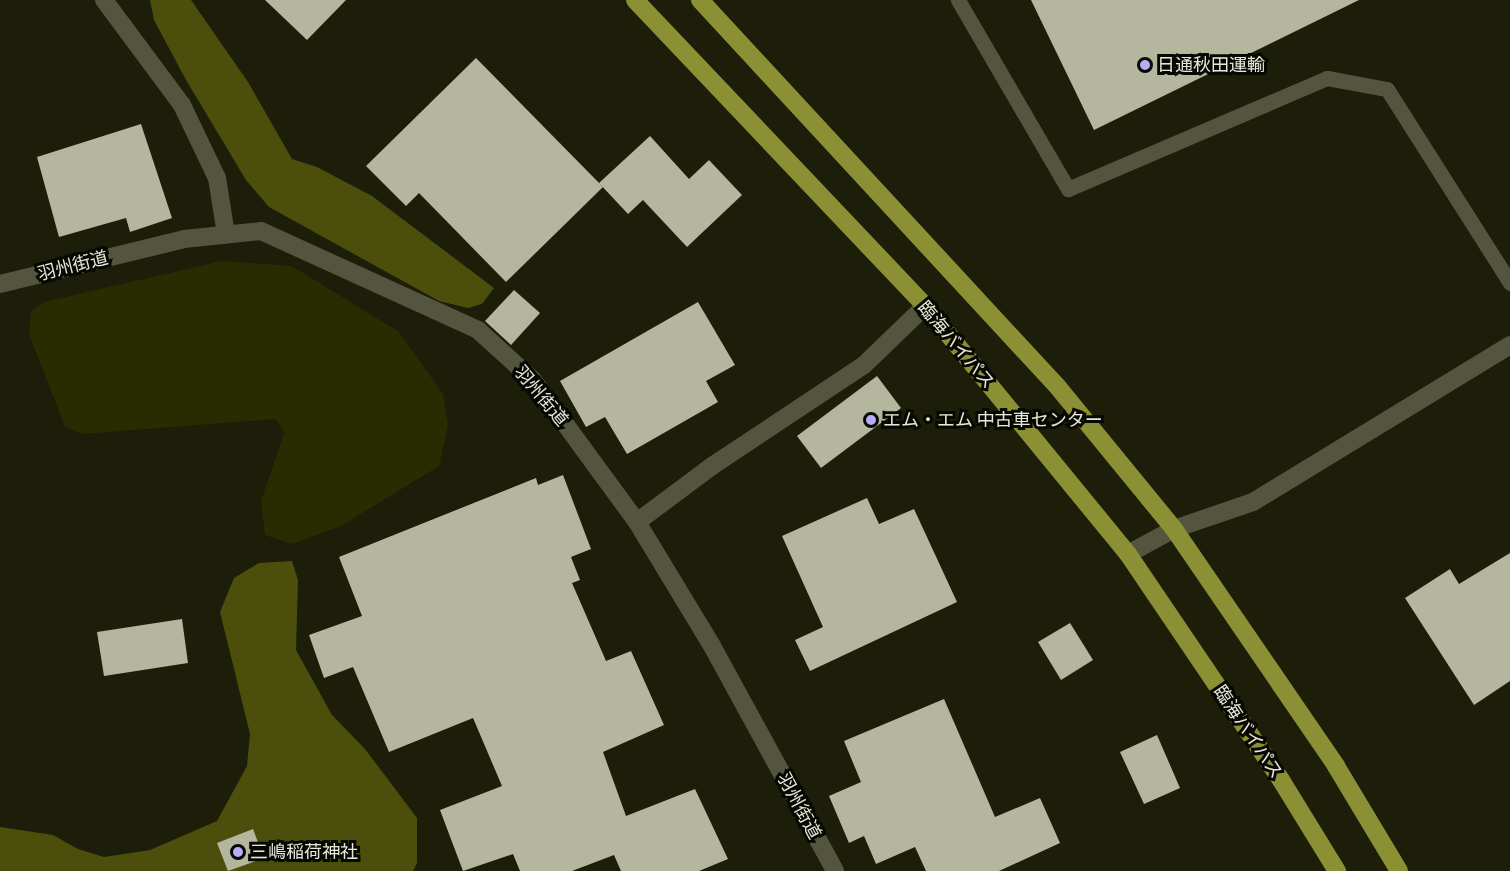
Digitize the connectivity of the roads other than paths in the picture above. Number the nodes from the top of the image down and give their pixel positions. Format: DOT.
graph roads {
  1 [pos="104,0"];
  2 [pos="635,0"];
  3 [pos="700,0"];
  4 [pos="958,0"];
  5 [pos="226,234"];
  6 [pos="1510,283"];
  7 [pos="0,284"];
  8 [pos="925,306"];
  9 [pos="1510,345"];
  10 [pos="637,522"];
  11 [pos="1174,530"];
  12 [pos="1128,554"];
  13 [pos="836,871"];
  14 [pos="1338,871"];
  15 [pos="1399,871"];
  1 -- 5 [label="street"];
  2 -- 8 [label="highway, 臨海バイパス"];
  3 -- 11 [label="highway"];
  4 -- 6 [label="lane"];
  5 -- 7 [label="street, 羽州街道"];
  5 -- 10 [label="street, 羽州街道"];
  8 -- 10 [label="street"];
  8 -- 12 [label="highway, 臨海バイパス"];
  9 -- 11 [label="street"];
  10 -- 13 [label="street, 羽州街道"];
  11 -- 12 [label="street"];
  11 -- 15 [label="highway"];
  12 -- 14 [label="highway, 臨海バイパス"];
}
